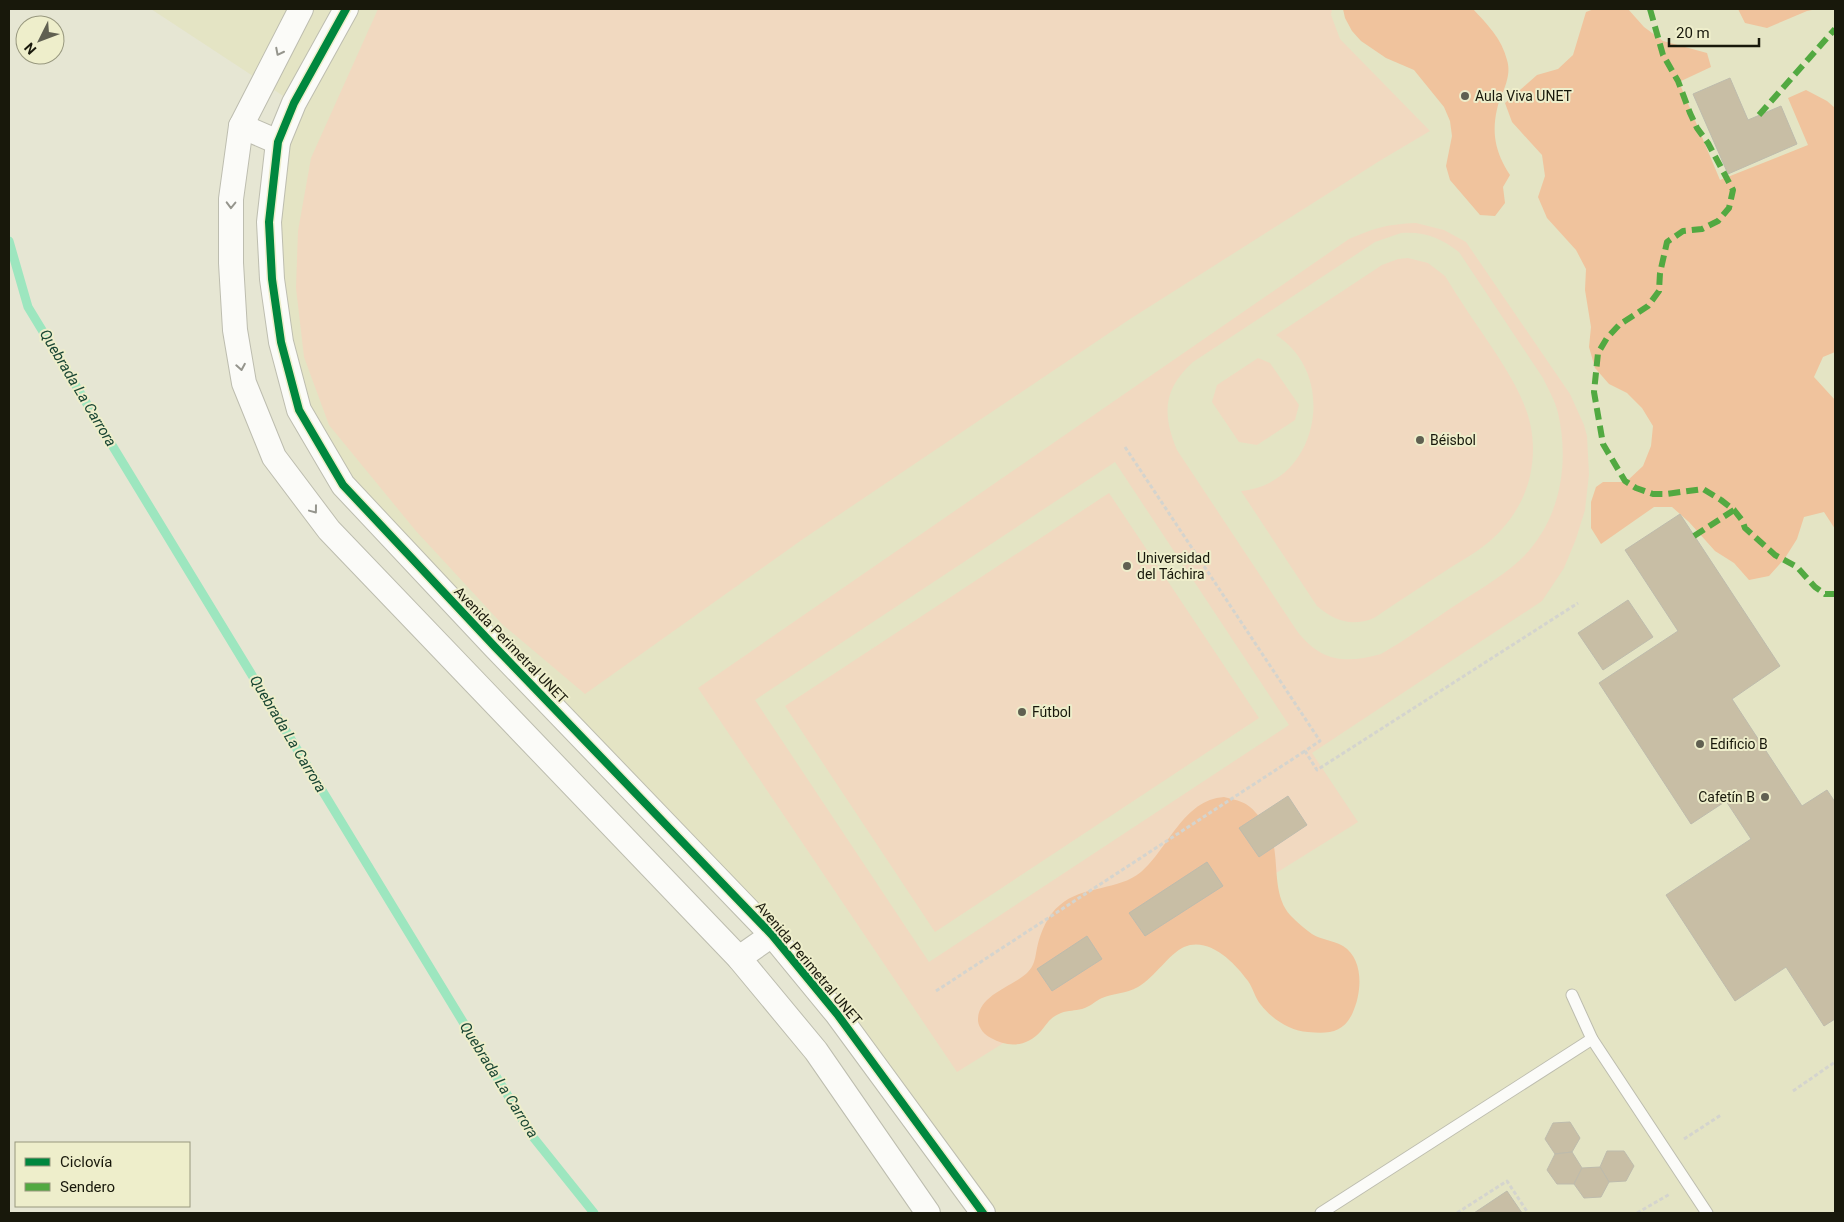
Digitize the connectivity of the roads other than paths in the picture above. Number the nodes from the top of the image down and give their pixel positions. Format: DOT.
graph roads {
  1 [pos="301,9"];
  2 [pos="346,9"];
  3 [pos="241,126"];
  4 [pos="278,142"];
  5 [pos="772,935"];
  6 [pos="739,958"];
  7 [pos="1572,995"];
  8 [pos="1592,1040"];
  9 [pos="928,1213"];
  10 [pos="983,1213"];
  11 [pos="1321,1213"];
  12 [pos="1707,1213"];
  1 -- 3 [label="street, one-way"];
  2 -- 4 [label="street, Avenida Perimetral UNET"];
  3 -- 4 [label="street"];
  3 -- 6 [label="street, one-way"];
  4 -- 5 [label="street, Avenida Perimetral UNET"];
  5 -- 6 [label="street"];
  5 -- 10 [label="street, Avenida Perimetral UNET"];
  6 -- 9 [label="street"];
  7 -- 8 [label="lane"];
  8 -- 11 [label="lane"];
  8 -- 12 [label="lane"];
}
